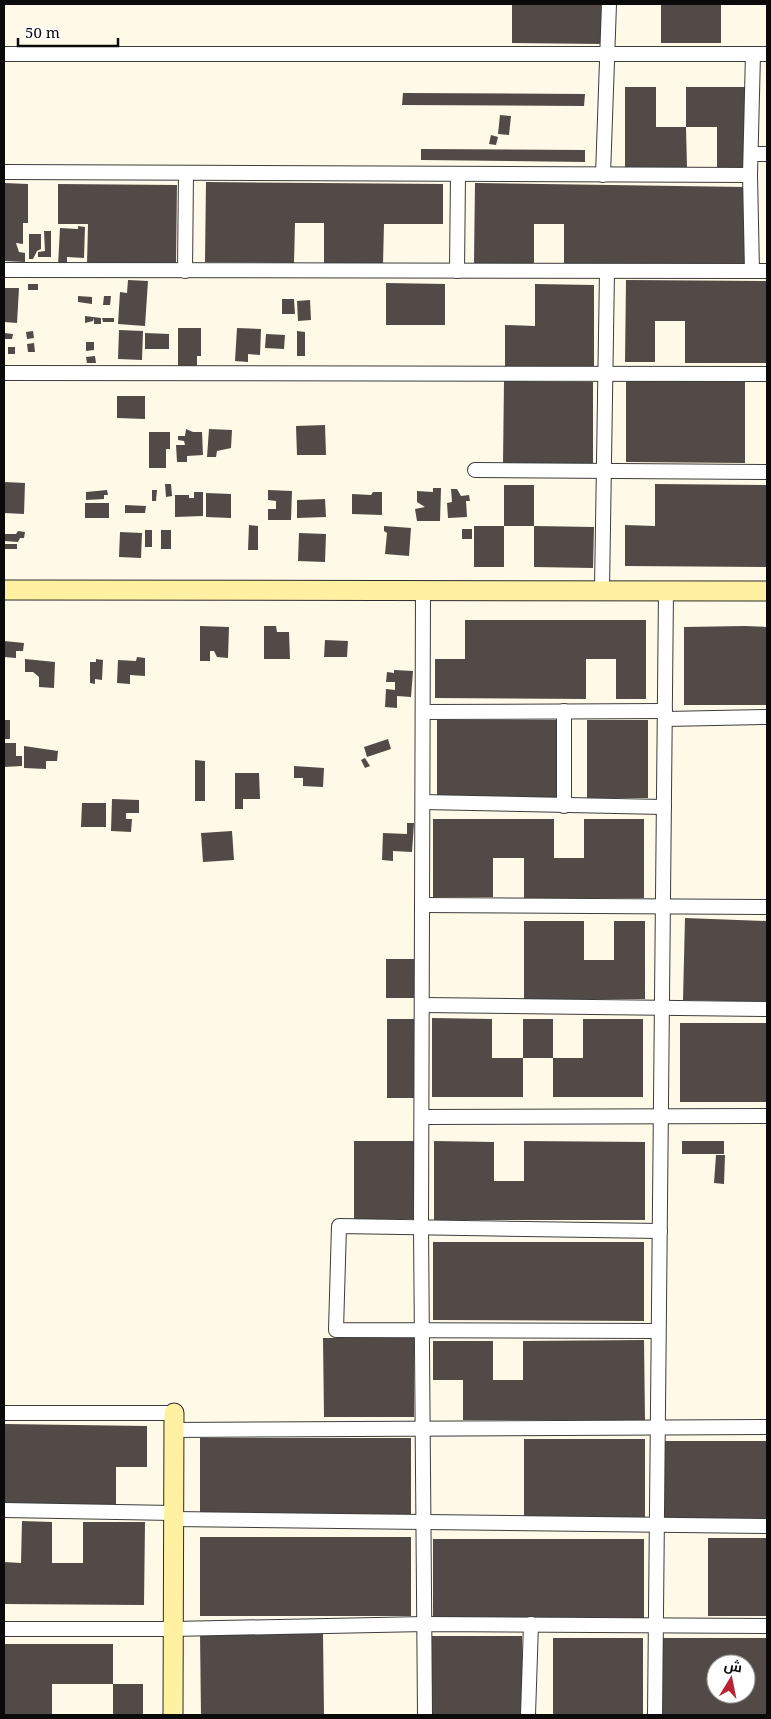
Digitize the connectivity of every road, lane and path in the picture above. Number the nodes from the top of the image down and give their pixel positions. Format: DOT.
graph roads {
  1 [pos="609,4"];
  2 [pos="4,54"];
  3 [pos="607,54"];
  4 [pos="760,54"];
  5 [pos="751,154"];
  6 [pos="767,154"];
  7 [pos="4,172"];
  8 [pos="186,173"];
  9 [pos="458,174"];
  10 [pos="602,175"];
  11 [pos="750,175"];
  12 [pos="4,270"];
  13 [pos="185,271"];
  14 [pos="457,271"];
  15 [pos="607,271"];
  16 [pos="752,271"];
  17 [pos="767,271"];
  18 [pos="4,373"];
  19 [pos="607,374"];
  20 [pos="767,374"];
  21 [pos="475,470"];
  22 [pos="602,471"];
  23 [pos="767,472"];
  24 [pos="4,590"];
  25 [pos="423,590"];
  26 [pos="602,590"];
  27 [pos="666,590"];
  28 [pos="767,591"];
  29 [pos="423,712"];
  30 [pos="564,712"];
  31 [pos="665,715"];
  32 [pos="767,717"];
  33 [pos="423,802"];
  34 [pos="564,806"];
  35 [pos="664,807"];
  36 [pos="422,905"];
  37 [pos="663,906"];
  38 [pos="767,907"];
  39 [pos="422,1006"];
  40 [pos="662,1008"];
  41 [pos="767,1009"];
  42 [pos="422,1116"];
  43 [pos="661,1116"];
  44 [pos="767,1116"];
  45 [pos="421,1227"];
  46 [pos="660,1231"];
  47 [pos="422,1330"];
  48 [pos="658,1332"];
  49 [pos="4,1413"];
  50 [pos="174,1422"];
  51 [pos="767,1426"];
  52 [pos="658,1427"];
  53 [pos="424,1428"];
  54 [pos="4,1510"];
  55 [pos="173,1516"];
  56 [pos="425,1521"];
  57 [pos="657,1523"];
  58 [pos="767,1526"];
  59 [pos="424,1624"];
  60 [pos="531,1624"];
  61 [pos="656,1625"];
  62 [pos="767,1626"];
  63 [pos="4,1629"];
  64 [pos="172,1629"];
  65 [pos="173,1715"];
  66 [pos="425,1715"];
  67 [pos="528,1715"];
  68 [pos="655,1715"];
  1 -- 3 [label="street"];
  2 -- 3 [label="street"];
  3 -- 4 [label="street"];
  3 -- 10 [label="street"];
  4 -- 5 [label="street"];
  5 -- 6 [label="street"];
  5 -- 11 [label="street"];
  7 -- 8 [label="street"];
  8 -- 9 [label="street"];
  8 -- 13 [label="street"];
  9 -- 10 [label="street"];
  9 -- 14 [label="street"];
  10 -- 11 [label="street"];
  11 -- 16 [label="street"];
  12 -- 13 [label="street"];
  13 -- 14 [label="street"];
  14 -- 15 [label="street"];
  15 -- 16 [label="street"];
  15 -- 19 [label="street"];
  16 -- 17 [label="street"];
  18 -- 19 [label="street"];
  19 -- 20 [label="street"];
  19 -- 22 [label="street"];
  21 -- 22 [label="street"];
  22 -- 23 [label="street"];
  22 -- 26 [label="street"];
  24 -- 25 [label="street"];
  25 -- 26 [label="street"];
  25 -- 29 [label="street"];
  26 -- 27 [label="street"];
  27 -- 28 [label="street"];
  27 -- 31 [label="street"];
  29 -- 30 [label="street"];
  29 -- 33 [label="street"];
  30 -- 31 [label="street"];
  30 -- 34 [label="street"];
  31 -- 32 [label="street"];
  31 -- 35 [label="street"];
  33 -- 34 [label="street"];
  33 -- 36 [label="street"];
  34 -- 35 [label="street"];
  35 -- 37 [label="street"];
  36 -- 37 [label="street"];
  36 -- 39 [label="street"];
  37 -- 38 [label="street"];
  37 -- 40 [label="street"];
  39 -- 40 [label="street"];
  39 -- 42 [label="street"];
  40 -- 41 [label="street"];
  40 -- 43 [label="street"];
  42 -- 43 [label="street"];
  42 -- 45 [label="street"];
  43 -- 44 [label="street"];
  43 -- 46 [label="street"];
  45 -- 46 [label="street"];
  45 -- 47 [label="street"];
  45 -- 47 [label="street"];
  46 -- 48 [label="street"];
  47 -- 48 [label="street"];
  47 -- 53 [label="street"];
  48 -- 52 [label="street"];
  49 -- 50 [label="street"];
  50 -- 53 [label="street"];
  50 -- 55 [label="street"];
  51 -- 52 [label="street"];
  52 -- 53 [label="street"];
  52 -- 57 [label="street"];
  53 -- 56 [label="street"];
  54 -- 55 [label="street"];
  55 -- 56 [label="street"];
  55 -- 64 [label="street"];
  56 -- 57 [label="street"];
  56 -- 59 [label="street"];
  57 -- 58 [label="street"];
  57 -- 61 [label="street"];
  59 -- 60 [label="street"];
  59 -- 64 [label="street"];
  59 -- 66 [label="street"];
  60 -- 61 [label="street"];
  60 -- 67 [label="street"];
  61 -- 62 [label="street"];
  61 -- 68 [label="street"];
  63 -- 64 [label="street"];
  64 -- 65 [label="street"];
}
